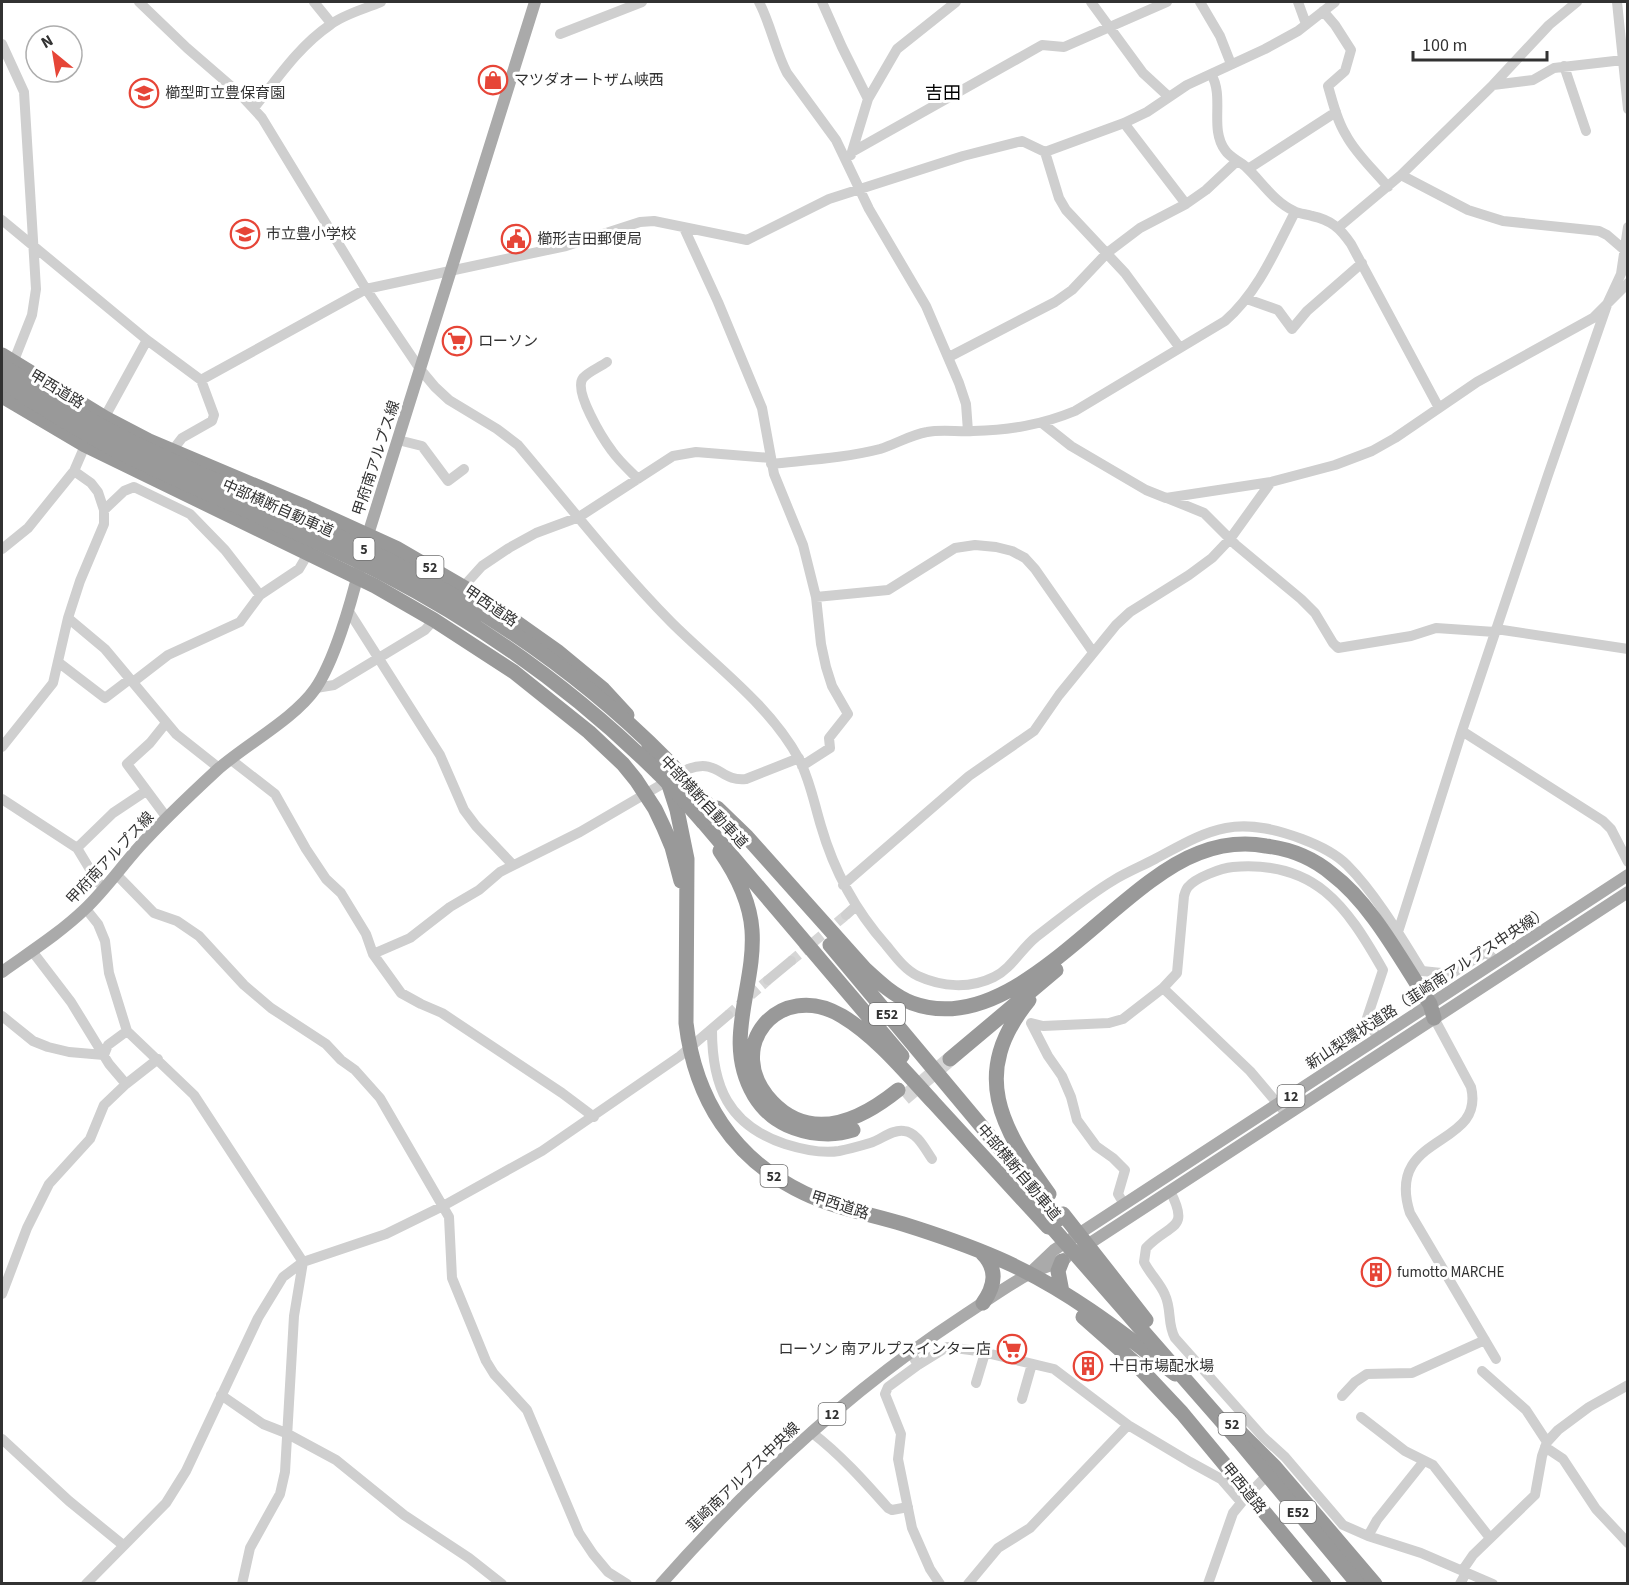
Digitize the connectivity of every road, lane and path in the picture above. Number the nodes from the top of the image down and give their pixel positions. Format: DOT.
graph roads {
  1 [pos="139,2"];
  2 [pos="314,2"];
  3 [pos="381,2"];
  4 [pos="535,2"];
  5 [pos="642,2"];
  6 [pos="759,2"];
  7 [pos="822,2"];
  8 [pos="956,2"];
  9 [pos="1091,2"];
  10 [pos="1167,2"];
  11 [pos="1200,2"];
  12 [pos="1298,2"];
  13 [pos="1335,2"];
  14 [pos="1577,2"];
  15 [pos="1617,2"];
  16 [pos="1323,11"];
  17 [pos="331,23"];
  18 [pos="1306,24"];
  19 [pos="1110,27"];
  20 [pos="560,34"];
  21 [pos="2,44"];
  22 [pos="1623,60"];
  23 [pos="1232,64"];
  24 [pos="1564,66"];
  25 [pos="1211,74"];
  26 [pos="1493,85"];
  27 [pos="1168,98"];
  28 [pos="868,99"];
  29 [pos="254,108"];
  30 [pos="1628,109"];
  31 [pos="1336,112"];
  32 [pos="1124,123"];
  33 [pos="1586,130"];
  34 [pos="852,152"];
  35 [pos="1045,152"];
  36 [pos="1237,161"];
  37 [pos="848,164"];
  38 [pos="1248,169"];
  39 [pos="1401,176"];
  40 [pos="1388,186"];
  41 [pos="860,189"];
  42 [pos="1186,204"];
  43 [pos="1295,212"];
  44 [pos="2,220"];
  45 [pos="1339,227"];
  46 [pos="1628,227"];
  47 [pos="684,228"];
  48 [pos="33,244"];
  49 [pos="1626,251"];
  50 [pos="1107,254"];
  51 [pos="1362,263"];
  52 [pos="452,272"];
  53 [pos="1628,283"];
  54 [pos="366,289"];
  55 [pos="1247,299"];
  56 [pos="1608,302"];
  57 [pos="147,340"];
  58 [pos="1180,348"];
  59 [pos="949,357"];
  60 [pos="5,361"];
  61 [pos="607,362"];
  62 [pos="420,369"];
  63 [pos="201,380"];
  64 [pos="2,381"];
  65 [pos="2,396"];
  66 [pos="1439,408"];
  67 [pos="105,418"];
  68 [pos="1042,423"];
  69 [pos="968,431"];
  70 [pos="398,440"];
  71 [pos="85,445"];
  72 [pos="172,451"];
  73 [pos="771,461"];
  74 [pos="464,469"];
  75 [pos="74,471"];
  76 [pos="638,479"];
  77 [pos="1271,482"];
  78 [pos="1166,498"];
  79 [pos="104,510"];
  80 [pos="579,517"];
  81 [pos="368,535"];
  82 [pos="1230,539"];
  83 [pos="2,549"];
  84 [pos="309,552"];
  85 [pos="357,577"];
  86 [pos="464,587"];
  87 [pos="260,595"];
  88 [pos="816,597"];
  89 [pos="348,610"];
  90 [pos="68,618"];
  91 [pos="434,620"];
  92 [pos="1496,631"];
  93 [pos="1628,649"];
  94 [pos="1093,652"];
  95 [pos="379,658"];
  96 [pos="58,662"];
  97 [pos="131,680"];
  98 [pos="316,688"];
  99 [pos="166,723"];
  100 [pos="1462,731"];
  101 [pos="2,747"];
  102 [pos="230,759"];
  103 [pos="800,762"];
  104 [pos="219,768"];
  105 [pos="668,782"];
  106 [pos="146,791"];
  107 [pos="646,794"];
  108 [pos="2,800"];
  109 [pos="708,816"];
  110 [pos="167,818"];
  111 [pos="77,848"];
  112 [pos="1627,860"];
  113 [pos="513,866"];
  114 [pos="1628,873"];
  115 [pos="116,874"];
  116 [pos="843,885"];
  117 [pos="104,888"];
  118 [pos="1628,892"];
  119 [pos="1628,897"];
  120 [pos="856,906"];
  121 [pos="86,909"];
  122 [pos="846,915"];
  123 [pos="686,932"];
  124 [pos="1398,932"];
  125 [pos="32,951"];
  126 [pos="1538,951"];
  127 [pos="374,954"];
  128 [pos="790,961"];
  129 [pos="1496,961"];
  130 [pos="2,972"];
  131 [pos="1045,974"];
  132 [pos="768,980"];
  133 [pos="1163,988"];
  134 [pos="1429,1010"];
  135 [pos="729,1015"];
  136 [pos="2,1016"];
  137 [pos="712,1030"];
  138 [pos="127,1031"];
  139 [pos="1378,1039"];
  140 [pos="689,1049"];
  141 [pos="104,1055"];
  142 [pos="947,1055"];
  143 [pos="158,1059"];
  144 [pos="126,1084"];
  145 [pos="1278,1105"];
  146 [pos="1287,1115"];
  147 [pos="594,1117"];
  148 [pos="932,1159"];
  149 [pos="1170,1191"];
  150 [pos="1124,1204"];
  151 [pos="443,1206"];
  152 [pos="1055,1221"];
  153 [pos="982,1253"];
  154 [pos="1062,1261"];
  155 [pos="303,1262"];
  156 [pos="1029,1274"];
  157 [pos="1062,1292"];
  158 [pos="2,1294"];
  159 [pos="983,1303"];
  160 [pos="1485,1340"];
  161 [pos="910,1353"];
  162 [pos="985,1353"];
  163 [pos="1496,1359"];
  164 [pos="1032,1364"];
  165 [pos="918,1365"];
  166 [pos="1482,1371"];
  167 [pos="976,1383"];
  168 [pos="1628,1385"];
  169 [pos="221,1395"];
  170 [pos="1342,1396"];
  171 [pos="1022,1399"];
  172 [pos="1361,1417"];
  173 [pos="1128,1425"];
  174 [pos="810,1432"];
  175 [pos="286,1433"];
  176 [pos="2,1439"];
  177 [pos="1239,1441"];
  178 [pos="1546,1445"];
  179 [pos="1424,1461"];
  180 [pos="1280,1462"];
  181 [pos="1245,1498"];
  182 [pos="908,1507"];
  183 [pos="1368,1536"];
  184 [pos="1490,1538"];
  185 [pos="1628,1543"];
  186 [pos="123,1545"];
  187 [pos="1464,1572"];
  188 [pos="973,1582"];
  189 [pos="86,1584"];
  190 [pos="242,1584"];
  191 [pos="502,1584"];
  192 [pos="627,1584"];
  193 [pos="662,1584"];
  194 [pos="940,1584"];
  195 [pos="1208,1584"];
  196 [pos="1324,1584"];
  197 [pos="1358,1584"];
  198 [pos="1375,1584"];
  199 [pos="1460,1584"];
  200 [pos="1493,1584"];
  1 -- 29 [label="street"];
  2 -- 17 [label="street"];
  3 -- 17 [label="street"];
  4 -- 52 [label="main road, 甲府南アルプス線 / 5"];
  5 -- 20 [label="street"];
  6 -- 37 [label="street"];
  7 -- 28 [label="street"];
  8 -- 28 [label="street"];
  9 -- 19 [label="street"];
  10 -- 19 [label="street"];
  11 -- 23 [label="street"];
  12 -- 18 [label="street"];
  13 -- 16 [label="street"];
  14 -- 26 [label="street"];
  15 -- 22 [label="street"];
  16 -- 18 [label="street"];
  16 -- 31 [label="street"];
  17 -- 29 [label="street"];
  18 -- 23 [label="street"];
  19 -- 27 [label="street"];
  19 -- 34 [label="street"];
  21 -- 48 [label="street"];
  22 -- 24 [label="street"];
  22 -- 30 [label="street"];
  23 -- 25 [label="street"];
  24 -- 26 [label="street"];
  24 -- 33 [label="street"];
  25 -- 27 [label="street"];
  25 -- 36 [label="street"];
  26 -- 39 [label="street"];
  27 -- 32 [label="street"];
  28 -- 34 [label="street"];
  29 -- 54 [label="street"];
  31 -- 38 [label="street"];
  31 -- 40 [label="street"];
  32 -- 35 [label="street"];
  32 -- 42 [label="street"];
  34 -- 37 [label="street"];
  35 -- 41 [label="street"];
  35 -- 50 [label="street"];
  36 -- 38 [label="street"];
  36 -- 42 [label="street"];
  37 -- 41 [label="street"];
  38 -- 43 [label="street"];
  39 -- 40 [label="street"];
  39 -- 49 [label="street"];
  40 -- 45 [label="street"];
  41 -- 47 [label="street"];
  41 -- 59 [label="street"];
  42 -- 50 [label="street"];
  43 -- 45 [label="street"];
  43 -- 55 [label="street"];
  44 -- 48 [label="street"];
  45 -- 51 [label="street"];
  46 -- 49 [label="street"];
  47 -- 52 [label="street"];
  47 -- 73 [label="street"];
  48 -- 57 [label="street"];
  48 -- 60 [label="street"];
  49 -- 56 [label="street"];
  50 -- 58 [label="street"];
  50 -- 59 [label="street"];
  51 -- 55 [label="street"];
  51 -- 66 [label="street"];
  52 -- 54 [label="street"];
  52 -- 62 [label="main road, 甲府南アルプス線 / 5"];
  53 -- 56 [label="street"];
  54 -- 62 [label="street"];
  54 -- 63 [label="street"];
  55 -- 58 [label="street"];
  56 -- 66 [label="street"];
  56 -- 92 [label="street"];
  57 -- 63 [label="street"];
  57 -- 67 [label="street"];
  58 -- 68 [label="street"];
  59 -- 69 [label="street"];
  60 -- 67 [label="highway, 甲西道路 / 52"];
  60 -- 109 [label="highway, 中部横断自動車道, bridge"];
  61 -- 76 [label="street"];
  62 -- 70 [label="main road, 甲府南アルプス線 / 5"];
  62 -- 80 [label="street"];
  63 -- 72 [label="street"];
  64 -- 109 [label="highway, 中部横断自動車道 / E52, bridge"];
  65 -- 71 [label="highway, 甲西道路 / 52"];
  66 -- 77 [label="street"];
  67 -- 71 [label="street"];
  67 -- 72 [label="highway, 甲西道路 / 52"];
  68 -- 69 [label="street"];
  68 -- 78 [label="street"];
  69 -- 73 [label="street"];
  70 -- 74 [label="street"];
  70 -- 81 [label="main road, 甲府南アルプス線 / 5"];
  71 -- 75 [label="street"];
  71 -- 84 [label="highway, 甲西道路 / 52"];
  72 -- 81 [label="highway, 甲西道路 / 52"];
  73 -- 76 [label="street"];
  73 -- 88 [label="street"];
  75 -- 79 [label="street"];
  75 -- 83 [label="street"];
  76 -- 80 [label="street"];
  77 -- 78 [label="street"];
  77 -- 82 [label="street"];
  78 -- 82 [label="street"];
  79 -- 87 [label="street"];
  79 -- 90 [label="street"];
  80 -- 86 [label="street"];
  80 -- 103 [label="street"];
  81 -- 85 [label="main road, 甲府南アルプス線 / 5"];
  81 -- 86 [label="highway, 甲西道路 / 52"];
  82 -- 92 [label="street"];
  82 -- 94 [label="street"];
  84 -- 85 [label="highway, 甲西道路 / 52"];
  84 -- 87 [label="street"];
  85 -- 89 [label="main road, 甲府南アルプス線 / 5"];
  85 -- 91 [label="highway, 甲西道路 / 52"];
  86 -- 105 [label="highway, 甲西道路 / 52"];
  87 -- 97 [label="street"];
  88 -- 94 [label="street"];
  88 -- 103 [label="street"];
  89 -- 95 [label="street"];
  89 -- 98 [label="main road, 甲府南アルプス線 / 5"];
  90 -- 96 [label="street"];
  90 -- 97 [label="street"];
  91 -- 95 [label="street"];
  91 -- 107 [label="highway, 甲西道路 / 52"];
  92 -- 93 [label="street"];
  92 -- 100 [label="street"];
  94 -- 116 [label="street"];
  95 -- 98 [label="street"];
  95 -- 113 [label="street"];
  96 -- 97 [label="street"];
  96 -- 101 [label="street"];
  97 -- 99 [label="street"];
  98 -- 102 [label="main road, 甲府南アルプス線 / 5"];
  99 -- 104 [label="street"];
  99 -- 106 [label="street"];
  100 -- 112 [label="street"];
  100 -- 124 [label="street"];
  102 -- 104 [label="main road, 甲府南アルプス線 / 5"];
  102 -- 127 [label="street"];
  103 -- 105 [label="street"];
  103 -- 116 [label="street"];
  104 -- 110 [label="main road, 甲府南アルプス線 / 5"];
  105 -- 107 [label="street"];
  105 -- 123 [label="highway, 甲西道路 / 52"];
  106 -- 110 [label="street"];
  106 -- 111 [label="street"];
  107 -- 113 [label="street"];
  107 -- 123 [label="highway, 甲西道路 / 52"];
  108 -- 111 [label="street"];
  109 -- 131 [label="highway"];
  109 -- 152 [label="highway, 中部横断自動車道 / E52"];
  109 -- 152 [label="highway"];
  110 -- 115 [label="main road, 甲府南アルプス線 / 5"];
  111 -- 117 [label="street"];
  113 -- 127 [label="street"];
  114 -- 129 [label="main road, 新山梨環状道路（韮崎南アルプス中央線） / 12"];
  115 -- 117 [label="main road, 甲府南アルプス線 / 5"];
  115 -- 151 [label="street"];
  116 -- 120 [label="street"];
  117 -- 121 [label="main road, 甲府南アルプス線 / 5"];
  118 -- 126 [label="main road, 新山梨環状道路（韮崎南アルプス中央線） / 12"];
  119 -- 126 [label="street"];
  120 -- 122 [label="street"];
  120 -- 124 [label="street"];
  121 -- 125 [label="main road, 甲府南アルプス線 / 5"];
  121 -- 138 [label="street"];
  123 -- 140 [label="highway, 甲西道路 / 52"];
  124 -- 129 [label="street"];
  125 -- 130 [label="main road, 甲府南アルプス線 / 5"];
  125 -- 141 [label="street"];
  126 -- 134 [label="main road, 新山梨環状道路（韮崎南アルプス中央線） / 12"];
  127 -- 147 [label="street"];
  128 -- 132 [label="street"];
  129 -- 134 [label="main road, 新山梨環状道路（韮崎南アルプス中央線） / 12"];
  131 -- 134 [label="highway"];
  131 -- 142 [label="highway"];
  131 -- 152 [label="highway"];
  133 -- 139 [label="street"];
  133 -- 145 [label="street"];
  133 -- 150 [label="street"];
  134 -- 139 [label="main road, 新山梨環状道路（韮崎南アルプス中央線） / 12"];
  134 -- 146 [label="main road, 新山梨環状道路（韮崎南アルプス中央線） / 12"];
  134 -- 160 [label="street"];
  135 -- 137 [label="street"];
  136 -- 141 [label="street"];
  137 -- 140 [label="street"];
  137 -- 148 [label="street"];
  138 -- 141 [label="street"];
  138 -- 143 [label="street"];
  139 -- 145 [label="main road, 新山梨環状道路（韮崎南アルプス中央線） / 12"];
  140 -- 147 [label="street"];
  140 -- 153 [label="highway, 甲西道路 / 52"];
  141 -- 144 [label="street"];
  143 -- 144 [label="street"];
  143 -- 155 [label="street"];
  144 -- 158 [label="street"];
  145 -- 146 [label="street"];
  145 -- 150 [label="main road, 新山梨環状道路（韮崎南アルプス中央線） / 12"];
  146 -- 149 [label="main road, 新山梨環状道路（韮崎南アルプス中央線） / 12"];
  147 -- 151 [label="street"];
  149 -- 154 [label="main road, 新山梨環状道路（韮崎南アルプス中央線） / 12"];
  149 -- 180 [label="street"];
  150 -- 156 [label="main road, 新山梨環状道路（韮崎南アルプス中央線） / 12"];
  151 -- 155 [label="street"];
  151 -- 192 [label="street"];
  152 -- 177 [label="highway, 中部横断自動車道 / E52, bridge"];
  152 -- 177 [label="highway, 中部横断自動車道 / E52, bridge"];
  153 -- 156 [label="highway, 甲西道路 / 52"];
  153 -- 159 [label="highway"];
  154 -- 156 [label="main road, 新山梨環状道路（韮崎南アルプス中央線） / 12"];
  154 -- 157 [label="highway"];
  155 -- 169 [label="street"];
  155 -- 175 [label="street"];
  156 -- 157 [label="highway, 甲西道路 / 52"];
  156 -- 159 [label="main road, 韮崎南アルプス中央線 / 12"];
  156 -- 181 [label="highway, 甲西道路 / 52"];
  157 -- 180 [label="highway, 甲西道路 / 52"];
  159 -- 161 [label="main road, 韮崎南アルプス中央線 / 12"];
  160 -- 163 [label="street"];
  160 -- 170 [label="street"];
  161 -- 165 [label="street"];
  161 -- 174 [label="main road, 韮崎南アルプス中央線 / 12"];
  162 -- 164 [label="street"];
  162 -- 165 [label="street"];
  162 -- 167 [label="street"];
  164 -- 171 [label="street"];
  164 -- 173 [label="street"];
  165 -- 182 [label="street"];
  166 -- 178 [label="street"];
  168 -- 178 [label="street"];
  169 -- 175 [label="street"];
  169 -- 186 [label="street"];
  172 -- 179 [label="street"];
  173 -- 181 [label="street"];
  173 -- 188 [label="street"];
  174 -- 182 [label="street"];
  174 -- 193 [label="main road, 韮崎南アルプス中央線 / 12"];
  175 -- 190 [label="street"];
  175 -- 191 [label="street"];
  176 -- 186 [label="street"];
  177 -- 197 [label="highway, 中部横断自動車道 / E52, bridge"];
  178 -- 184 [label="street"];
  178 -- 185 [label="street"];
  179 -- 183 [label="street"];
  179 -- 184 [label="street"];
  180 -- 181 [label="street"];
  180 -- 183 [label="street"];
  180 -- 198 [label="highway, 甲西道路 / 52"];
  181 -- 195 [label="street"];
  181 -- 196 [label="highway, 甲西道路 / 52"];
  182 -- 194 [label="street"];
  183 -- 187 [label="street"];
  184 -- 187 [label="street"];
  186 -- 189 [label="street"];
  187 -- 199 [label="street"];
  187 -- 200 [label="street"];
}
